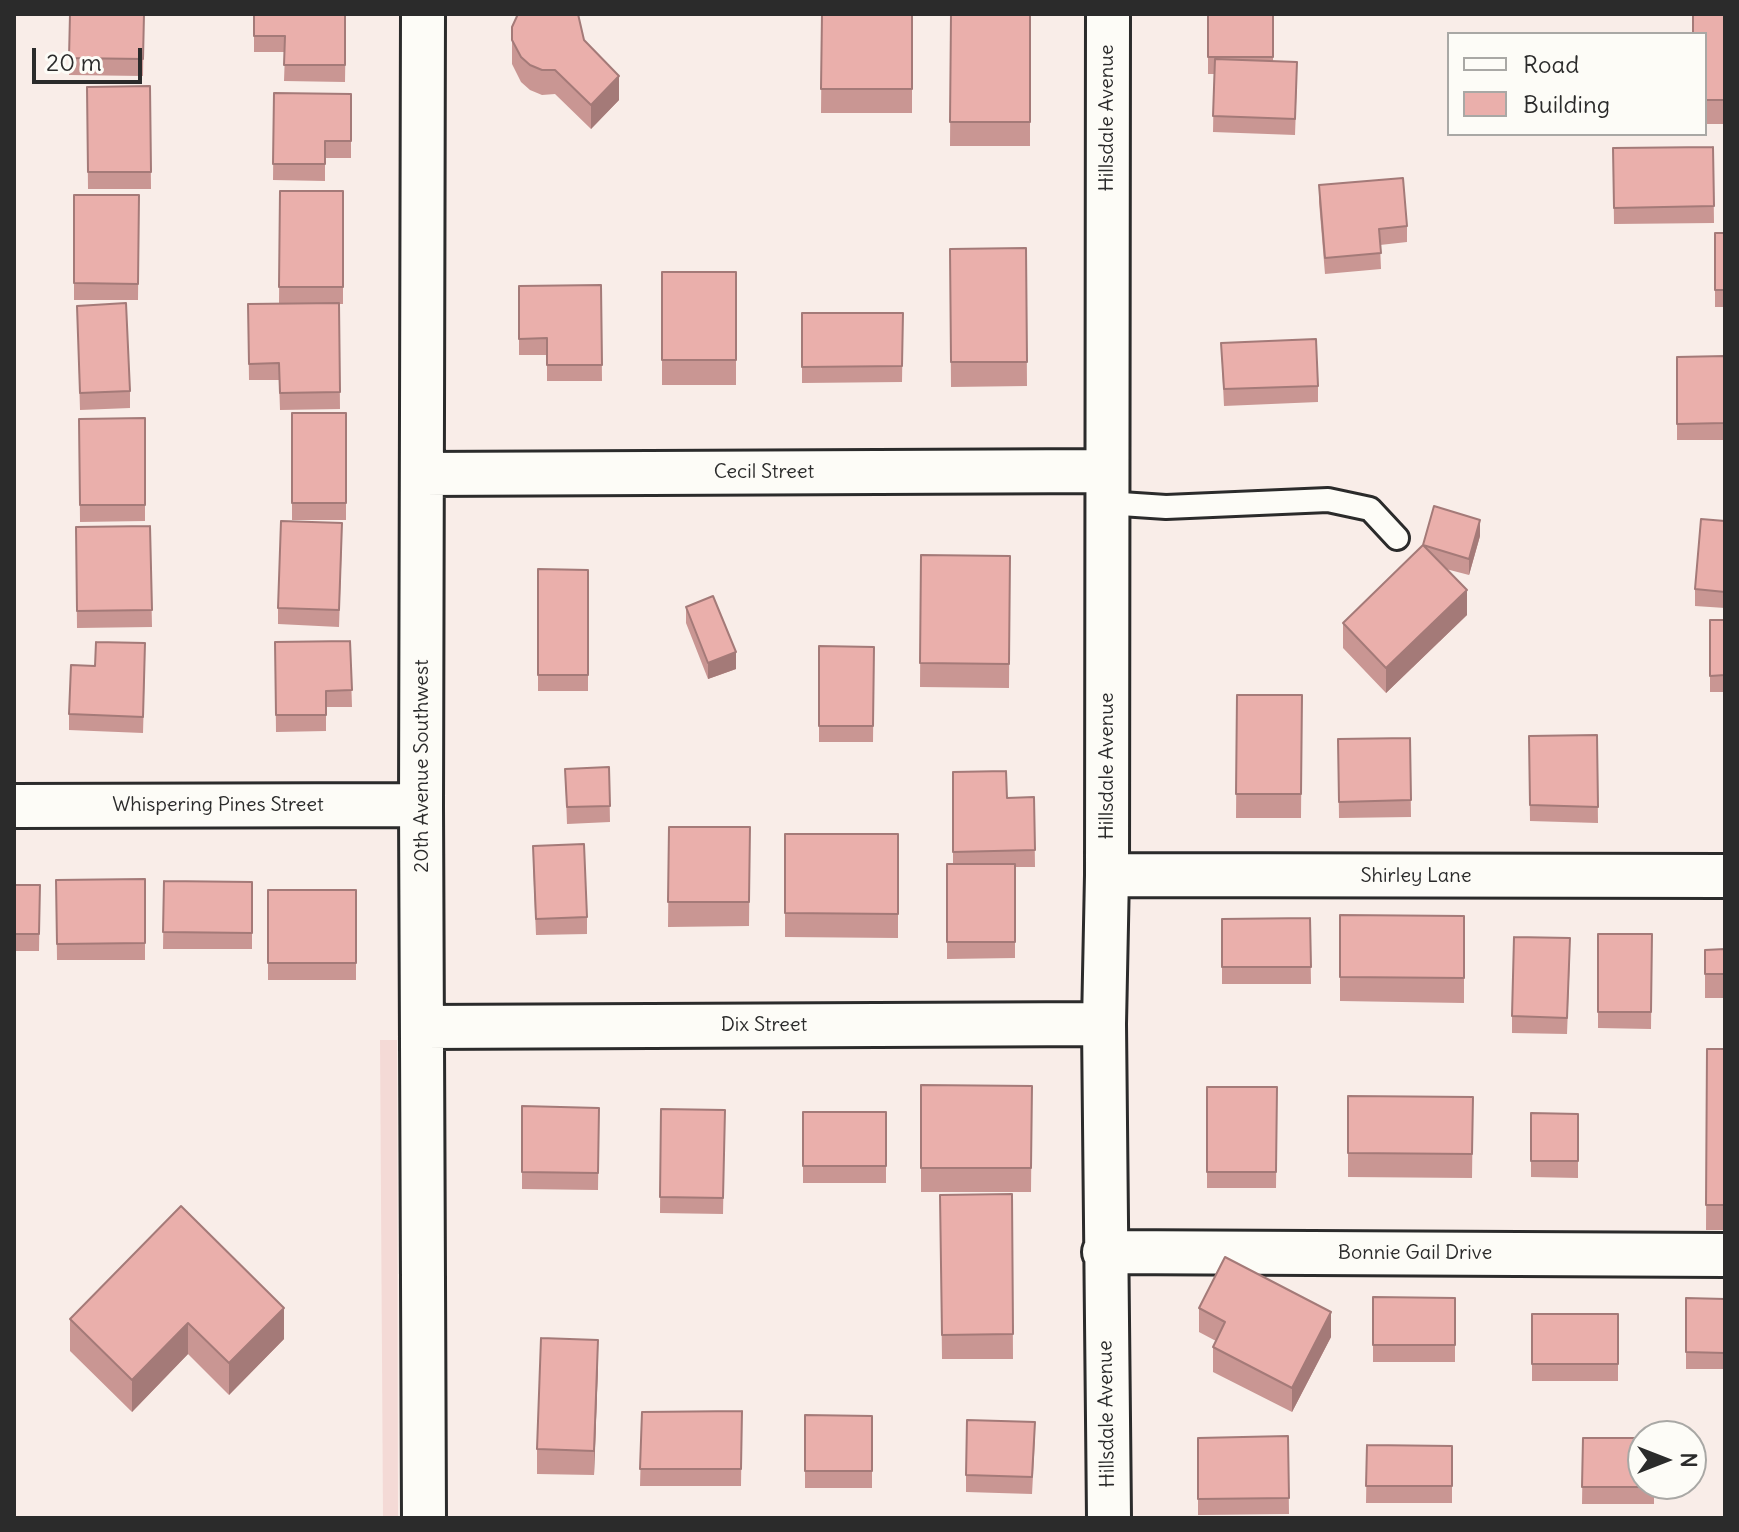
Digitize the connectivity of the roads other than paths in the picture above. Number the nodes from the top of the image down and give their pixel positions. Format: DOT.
graph roads {
  1 [pos="423,14"];
  2 [pos="1108,14"];
  3 [pos="422,474"];
  4 [pos="1106,487"];
  5 [pos="1397,538"];
  6 [pos="421,805"];
  7 [pos="14,806"];
  8 [pos="1107,875"];
  9 [pos="1725,876"];
  10 [pos="1104,1024"];
  11 [pos="424,1027"];
  12 [pos="1104,1252"];
  13 [pos="1725,1255"];
  14 [pos="424,1518"];
  15 [pos="1109,1518"];
  1 -- 3 [label="street, 20th Avenue Southwest"];
  2 -- 4 [label="street, Hillsdale Avenue"];
  3 -- 4 [label="street, Cecil Street"];
  3 -- 6 [label="street, 20th Avenue Southwest"];
  4 -- 5 [label="lane"];
  4 -- 8 [label="street, Hillsdale Avenue"];
  6 -- 7 [label="street, Whispering Pines Street"];
  6 -- 11 [label="street, 20th Avenue Southwest"];
  8 -- 9 [label="street, Shirley Lane"];
  8 -- 10 [label="street, Hillsdale Avenue"];
  10 -- 11 [label="street, Dix Street"];
  10 -- 12 [label="street, Hillsdale Avenue"];
  11 -- 14 [label="street, 20th Avenue Southwest"];
  12 -- 13 [label="street, Bonnie Gail Drive"];
  12 -- 15 [label="street, Hillsdale Avenue"];
}
